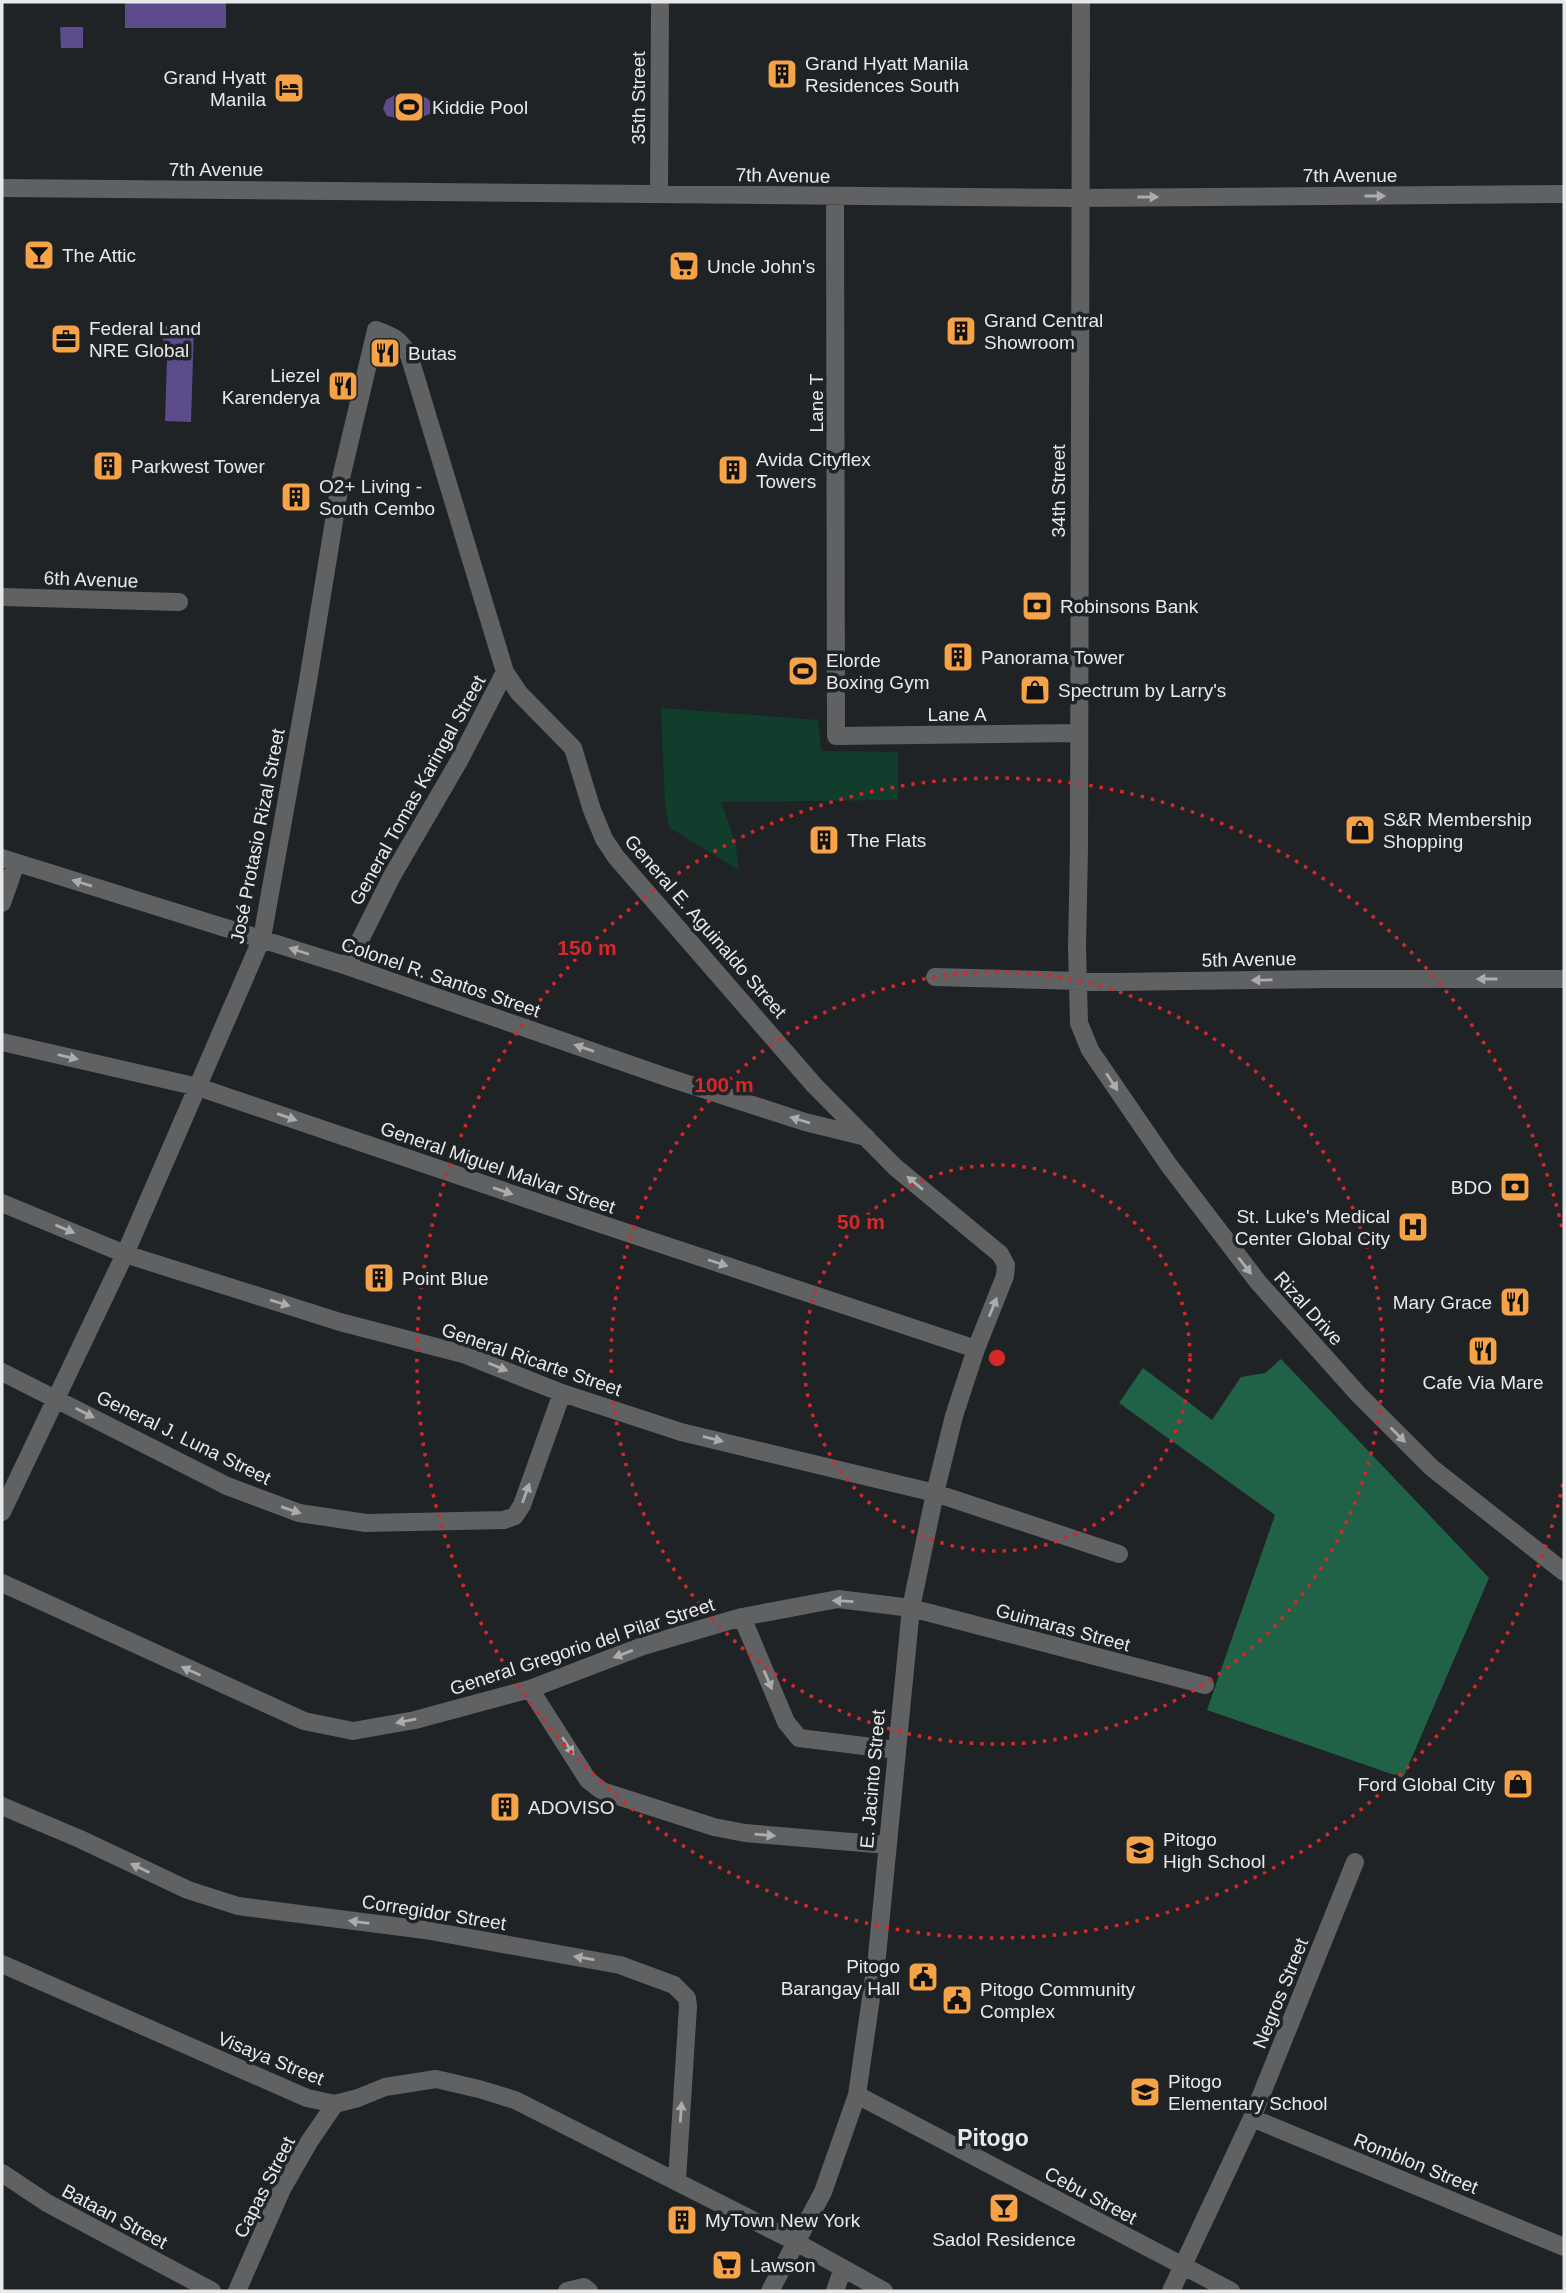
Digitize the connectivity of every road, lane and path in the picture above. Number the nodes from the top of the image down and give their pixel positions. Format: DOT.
graph roads {
  1 [pos="660,2"];
  2 [pos="1081,2"];
  3 [pos="2,188"];
  4 [pos="659,194"];
  5 [pos="1564,194"];
  6 [pos="835,196"];
  7 [pos="1080,198"];
  8 [pos="376,330"];
  9 [pos="2,597"];
  10 [pos="179,602"];
  11 [pos="505,672"];
  12 [pos="1078,733"];
  13 [pos="836,736"];
  14 [pos="9,861"];
  15 [pos="2,903"];
  16 [pos="262,938"];
  17 [pos="347,966"];
  18 [pos="935,977"];
  19 [pos="1564,979"];
  20 [pos="1078,981"];
  21 [pos="2,1042"];
  22 [pos="198,1087"];
  23 [pos="866,1137"];
  24 [pos="2,1203"];
  25 [pos="125,1254"];
  26 [pos="1006,1265"];
  27 [pos="976,1349"];
  28 [pos="2,1372"];
  29 [pos="562,1393"];
  30 [pos="57,1399"];
  31 [pos="935,1493"];
  32 [pos="2,1512"];
  33 [pos="1119,1554"];
  34 [pos="1564,1572"];
  35 [pos="2,1583"];
  36 [pos="911,1608"];
  37 [pos="742,1617"];
  38 [pos="1205,1685"];
  39 [pos="530,1689"];
  40 [pos="897,1750"];
  41 [pos="2,1806"];
  42 [pos="887,1845"];
  43 [pos="1355,1862"];
  44 [pos="2,1964"];
  45 [pos="857,2095"];
  46 [pos="335,2104"];
  47 [pos="1252,2119"];
  48 [pos="2,2173"];
  49 [pos="677,2180"];
  50 [pos="796,2242"];
  51 [pos="1564,2247"];
  52 [pos="1183,2267"];
  53 [pos="843,2268"];
  54 [pos="212,2291"];
  55 [pos="237,2291"];
  56 [pos="567,2291"];
  57 [pos="589,2291"];
  58 [pos="770,2291"];
  59 [pos="835,2291"];
  60 [pos="884,2291"];
  61 [pos="1171,2291"];
  62 [pos="1231,2291"];
  1 -- 4 [label="street, 35th Street"];
  2 -- 7 [label="street, 34th Street"];
  3 -- 4 [label="street, 7th Avenue"];
  4 -- 6 [label="street, 7th Avenue"];
  7 -- 5 [label="street, 7th Avenue, one-way"];
  6 -- 7 [label="street, 7th Avenue"];
  6 -- 13 [label="street, Lane T"];
  7 -- 12 [label="street, 34th Street"];
  8 -- 11 [label="street, General E. Aguinaldo Street"];
  8 -- 16 [label="street, José Protasio Rizal Street"];
  9 -- 10 [label="street, 6th Avenue"];
  11 -- 17 [label="street, General Tomas Karingal Street"];
  11 -- 23 [label="street, General E. Aguinaldo Street"];
  12 -- 13 [label="street, Lane A"];
  12 -- 20 [label="street, 34th Street"];
  14 -- 15 [label="street"];
  16 -- 14 [label="street, Colonel R. Santos Street, one-way"];
  17 -- 16 [label="street, Colonel R. Santos Street, one-way"];
  16 -- 22 [label="street, José Protasio Rizal Street"];
  23 -- 17 [label="street, Colonel R. Santos Street, one-way"];
  18 -- 20 [label="street, 5th Avenue"];
  19 -- 20 [label="street, 5th Avenue, one-way"];
  20 -- 34 [label="street, Rizal Drive, one-way"];
  21 -- 22 [label="street, General Miguel Malvar Street, one-way"];
  22 -- 25 [label="street, José Protasio Rizal Street"];
  22 -- 27 [label="street, General Miguel Malvar Street, one-way"];
  26 -- 23 [label="street, General E. Aguinaldo Street, one-way"];
  24 -- 25 [label="street, General Ricarte Street, one-way"];
  25 -- 29 [label="street, General Ricarte Street, one-way"];
  25 -- 30 [label="street, José Protasio Rizal Street"];
  27 -- 26 [label="street, E. Jacinto Street, one-way"];
  27 -- 31 [label="street, E. Jacinto Street"];
  28 -- 30 [label="street, General J. Luna Street"];
  30 -- 29 [label="street, General J. Luna Street, one-way"];
  29 -- 31 [label="street, General Ricarte Street, one-way"];
  30 -- 32 [label="street, José Protasio Rizal Street"];
  31 -- 33 [label="street, General Ricarte Street"];
  31 -- 36 [label="street, E. Jacinto Street"];
  39 -- 35 [label="street, General Gregorio del Pilar Street, one-way"];
  36 -- 37 [label="street, General Gregorio del Pilar Street, one-way"];
  36 -- 38 [label="street, Guimaras Street"];
  36 -- 40 [label="street, E. Jacinto Street"];
  37 -- 39 [label="street, General Gregorio del Pilar Street, one-way"];
  37 -- 40 [label="street, one-way"];
  39 -- 42 [label="street, one-way"];
  40 -- 42 [label="street, E. Jacinto Street"];
  49 -- 41 [label="street, Corregidor Street, one-way"];
  42 -- 45 [label="street, E. Jacinto Street"];
  43 -- 47 [label="street, Negros Street"];
  44 -- 46 [label="street, Visaya Street"];
  45 -- 50 [label="street, E. Jacinto Street"];
  45 -- 52 [label="street, Cebu Street"];
  46 -- 49 [label="street, Visaya Street"];
  46 -- 55 [label="street, Capas Street"];
  47 -- 51 [label="street, Romblon Street"];
  47 -- 52 [label="street, Negros Street"];
  48 -- 54 [label="street, Bataan Street"];
  49 -- 50 [label="street, Visaya Street"];
  50 -- 53 [label="street, Visaya Street"];
  50 -- 58 [label="street, E. Jacinto Street"];
  52 -- 61 [label="street, Negros Street"];
  52 -- 62 [label="street, Cebu Street"];
  53 -- 59 [label="street"];
  53 -- 60 [label="street, Visaya Street"];
  56 -- 57 [label="street"];
}
